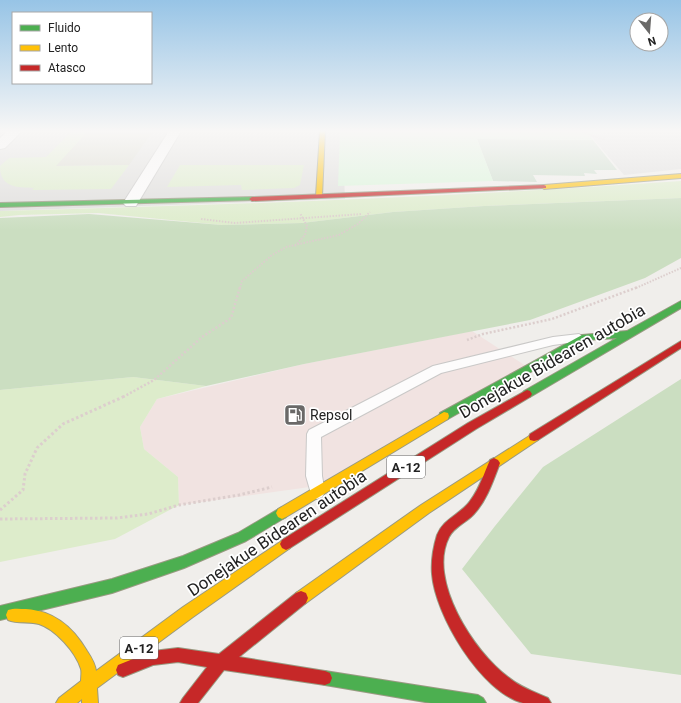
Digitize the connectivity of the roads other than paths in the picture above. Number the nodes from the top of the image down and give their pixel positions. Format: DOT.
graph roads {
  1 [pos="155,164"];
  2 [pos="321,164"];
  3 [pos="681,176"];
  4 [pos="319,196"];
  5 [pos="131,203"];
  6 [pos="1,205"];
  7 [pos="681,304"];
  8 [pos="631,333"];
  9 [pos="585,337"];
  10 [pos="681,344"];
  11 [pos="681,353"];
  12 [pos="659,358"];
  13 [pos="495,462"];
  14 [pos="317,492"];
  15 [pos="0,614"];
  16 [pos="220,663"];
  17 [pos="90,683"];
  18 [pos="64,703"];
  19 [pos="90,703"];
  20 [pos="188,703"];
  21 [pos="478,703"];
  22 [pos="543,703"];
  1 -- 5 [label="street"];
  2 -- 4 [label="main road"];
  3 -- 4 [label="main road"];
  4 -- 5 [label="main road"];
  5 -- 6 [label="main road"];
  7 -- 8 [label="main road, Donejakue Bidearen autobia / A-12"];
  8 -- 9 [label="main road"];
  8 -- 17 [label="main road, Donejakue Bidearen autobia / A-12"];
  9 -- 14 [label="main road"];
  9 -- 14 [label="lane"];
  10 -- 12 [label="main road"];
  11 -- 12 [label="lane"];
  12 -- 13 [label="main road"];
  13 -- 16 [label="main road"];
  13 -- 22 [label="main road"];
  14 -- 15 [label="main road"];
  15 -- 17 [label="main road"];
  16 -- 17 [label="main road"];
  16 -- 20 [label="main road"];
  16 -- 21 [label="main road"];
  17 -- 18 [label="main road, Donejakue Bidearen autobia / A-12"];
  17 -- 19 [label="main road"];
}
